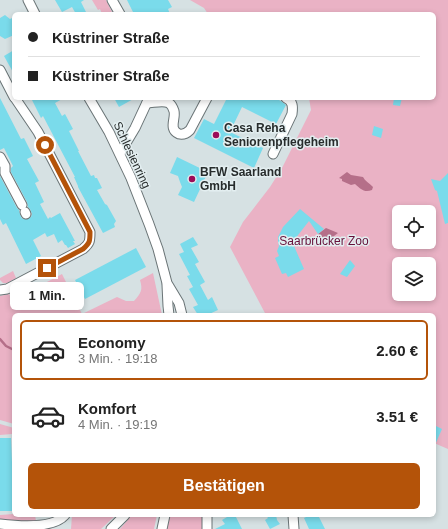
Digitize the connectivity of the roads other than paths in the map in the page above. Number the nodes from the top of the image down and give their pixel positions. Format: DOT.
graph roads {
  1 [pos="28,0"];
  2 [pos="112,0"];
  3 [pos="34,12"];
  4 [pos="119,12"];
  5 [pos="0,70"];
  6 [pos="12,93"];
  7 [pos="16,100"];
  8 [pos="89,100"];
  9 [pos="206,100"];
  10 [pos="290,100"];
  11 [pos="148,101"];
  12 [pos="120,153"];
  13 [pos="272,154"];
  14 [pos="0,157"];
  15 [pos="24,210"];
  16 [pos="167,283"];
  17 [pos="0,290"];
  18 [pos="169,313"];
  19 [pos="182,313"];
  20 [pos="64,517"];
  21 [pos="123,517"];
  22 [pos="164,517"];
  23 [pos="207,517"];
  24 [pos="293,517"];
  25 [pos="0,524"];
  26 [pos="111,529"];
  27 [pos="162,529"];
  28 [pos="207,529"];
  29 [pos="294,529"];
  1 -- 3 [label="street"];
  2 -- 4 [label="street"];
  5 -- 6 [label="street"];
  7 -- 17 [label="street"];
  8 -- 12 [label="street, Schlesienring"];
  9 -- 11 [label="street"];
  10 -- 13 [label="street"];
  11 -- 12 [label="street"];
  12 -- 16 [label="street, Schlesienring"];
  14 -- 15 [label="street"];
  16 -- 18 [label="street"];
  16 -- 19 [label="street"];
  20 -- 25 [label="street"];
  21 -- 26 [label="street"];
  22 -- 27 [label="street"];
  23 -- 28 [label="street"];
  24 -- 29 [label="street"];
}
